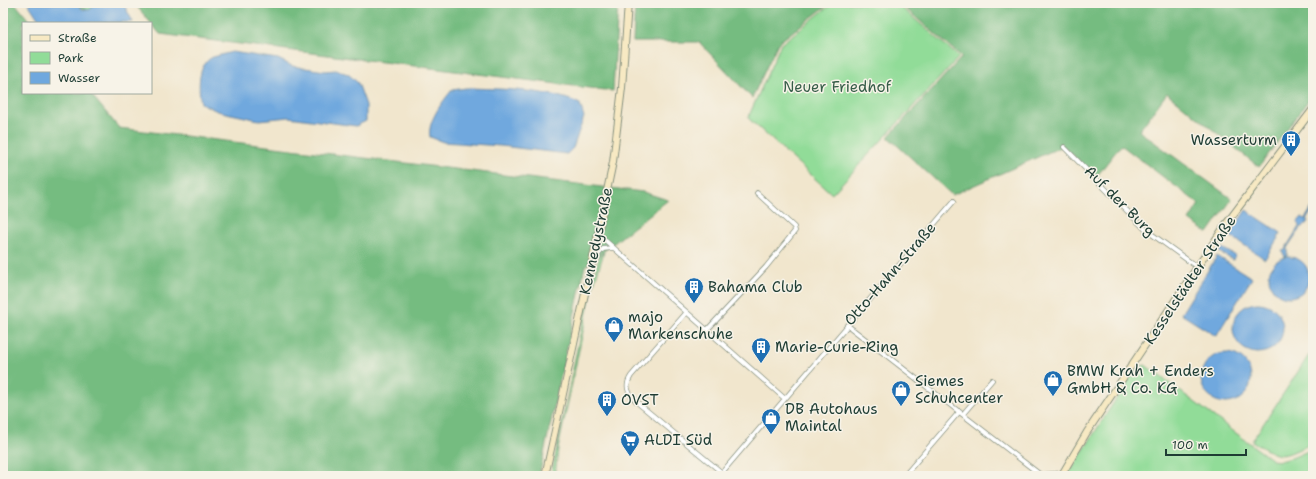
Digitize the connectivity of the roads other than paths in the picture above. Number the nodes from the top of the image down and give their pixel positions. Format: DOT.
graph roads {
  1 [pos="628,3"];
  2 [pos="1313,109"];
  3 [pos="1064,147"];
  4 [pos="757,193"];
  5 [pos="954,201"];
  6 [pos="598,234"];
  7 [pos="613,248"];
  8 [pos="592,263"];
  9 [pos="1197,268"];
  10 [pos="686,313"];
  11 [pos="847,325"];
  12 [pos="706,331"];
  13 [pos="992,380"];
  14 [pos="784,398"];
  15 [pos="962,412"];
  16 [pos="1062,474"];
  17 [pos="720,475"];
  18 [pos="1041,475"];
  19 [pos="545,476"];
  20 [pos="726,476"];
  21 [pos="904,476"];
  1 -- 6 [label="main road, Kennedystraße"];
  2 -- 9 [label="main road, Kesselstädter Straße"];
  3 -- 9 [label="street, Auf der Burg"];
  4 -- 12 [label="street"];
  5 -- 11 [label="street, Otto-Hahn-Straße"];
  6 -- 7 [label="street"];
  6 -- 8 [label="main road, Kennedystraße"];
  7 -- 8 [label="street"];
  7 -- 10 [label="street"];
  8 -- 19 [label="main road, Kennedystraße"];
  9 -- 16 [label="main road, Kesselstädter Straße"];
  10 -- 12 [label="street"];
  10 -- 17 [label="street"];
  11 -- 14 [label="street, Otto-Hahn-Straße"];
  11 -- 15 [label="street"];
  12 -- 14 [label="street"];
  13 -- 15 [label="street"];
  14 -- 17 [label="street, Otto-Hahn-Straße"];
  15 -- 18 [label="street"];
  15 -- 21 [label="street"];
  16 -- 18 [label="street"];
  17 -- 20 [label="street"];
}
